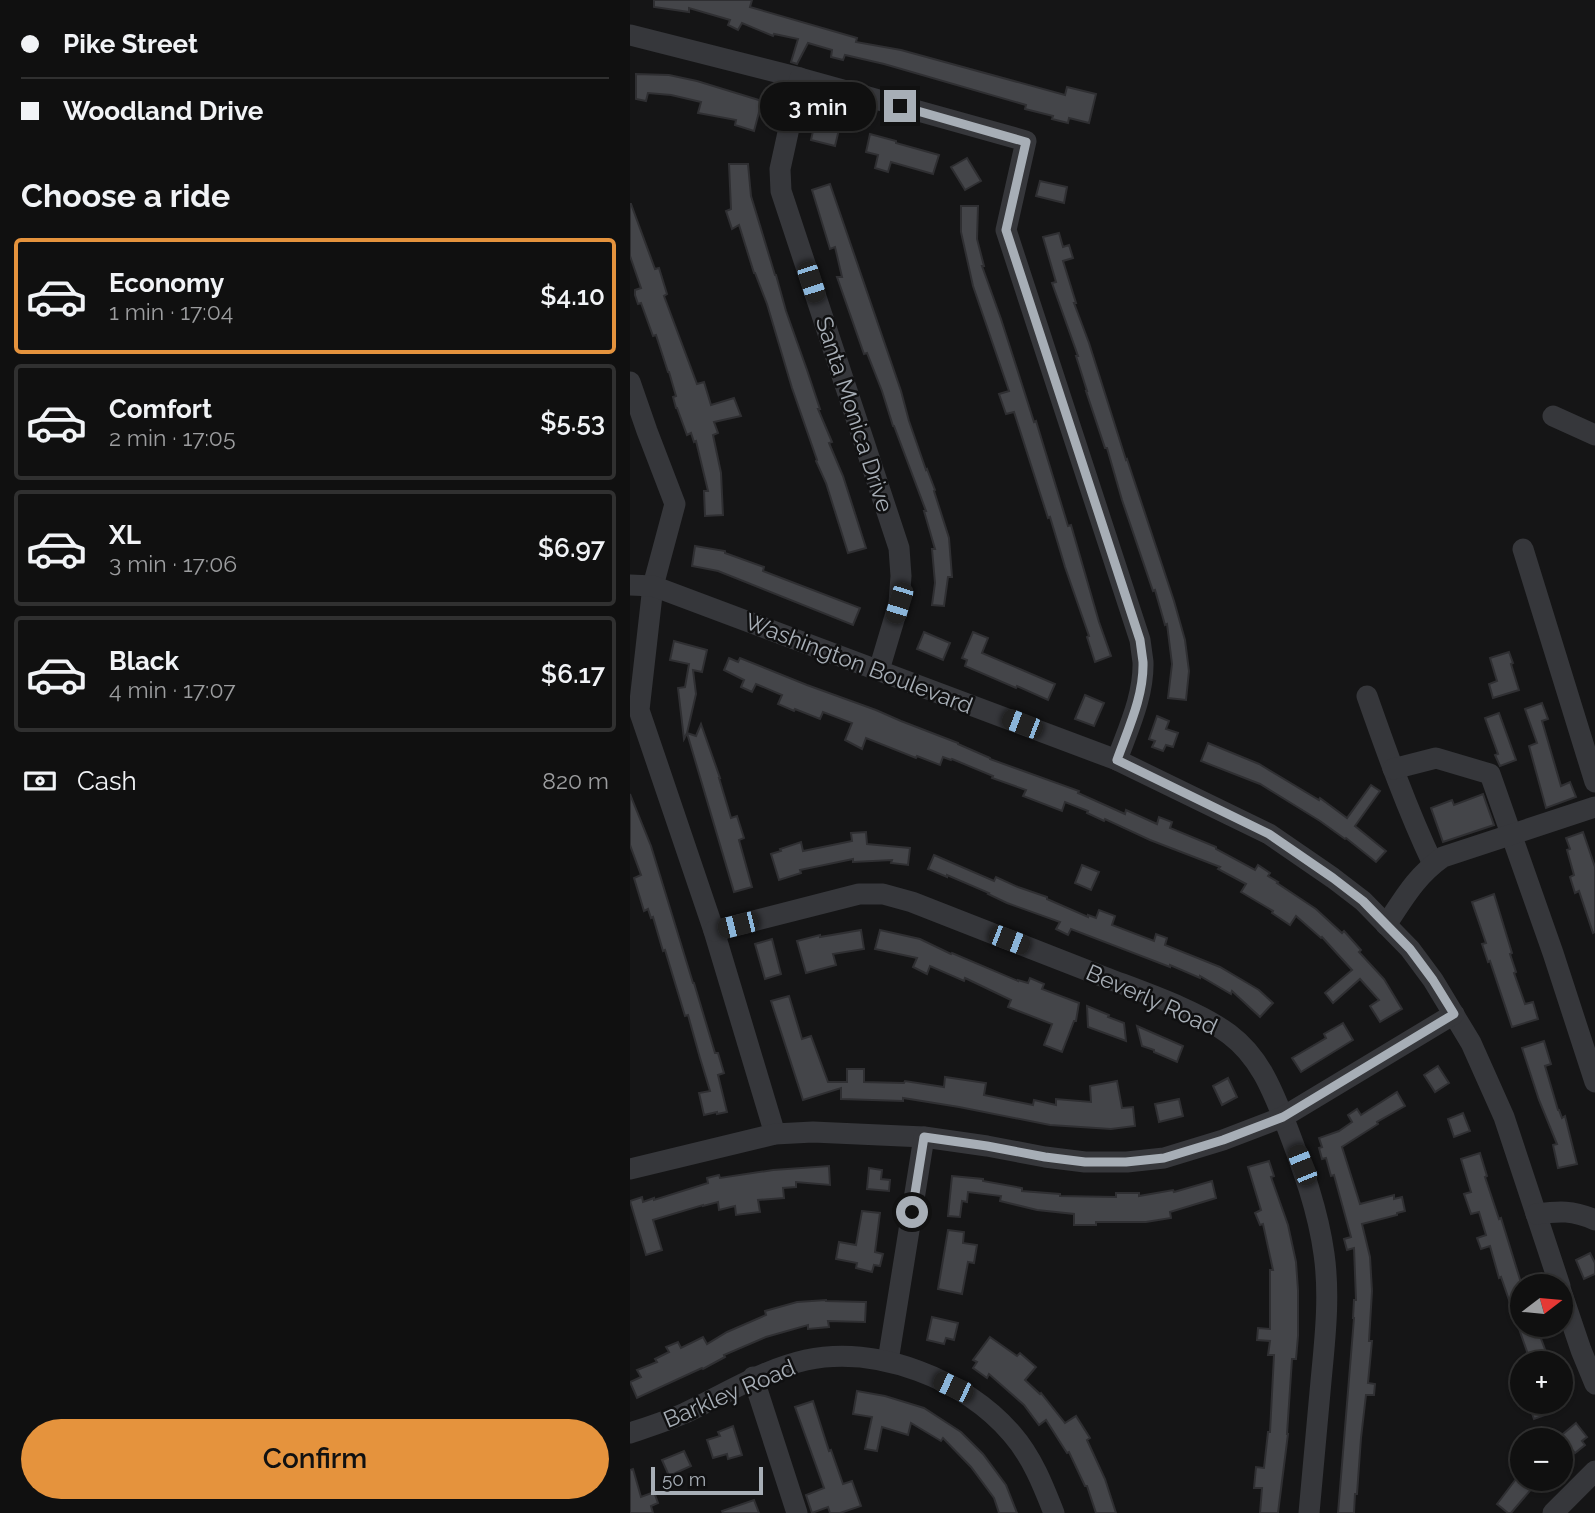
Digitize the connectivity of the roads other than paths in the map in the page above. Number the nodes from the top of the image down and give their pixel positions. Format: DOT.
graph roads {
  1 [pos="630,35"];
  2 [pos="800,78"];
  3 [pos="630,382"];
  4 [pos="1553,416"];
  5 [pos="1595,435"];
  6 [pos="1523,549"];
  7 [pos="630,585"];
  8 [pos="653,586"];
  9 [pos="879,670"];
  10 [pos="1367,696"];
  11 [pos="1117,760"];
  12 [pos="1393,769"];
  13 [pos="1595,782"];
  14 [pos="1595,807"];
  15 [pos="1511,834"];
  16 [pos="1433,864"];
  17 [pos="1386,925"];
  18 [pos="714,931"];
  19 [pos="1454,1014"];
  20 [pos="1595,1082"];
  21 [pos="1283,1117"];
  22 [pos="775,1134"];
  23 [pos="924,1137"];
  24 [pos="630,1169"];
  25 [pos="1536,1214"];
  26 [pos="1595,1220"];
  27 [pos="1555,1274"];
  28 [pos="1573,1327"];
  29 [pos="888,1361"];
  30 [pos="753,1377"];
  31 [pos="1595,1384"];
  32 [pos="630,1433"];
  33 [pos="1595,1471"];
  34 [pos="797,1513"];
  35 [pos="1054,1513"];
  36 [pos="1309,1513"];
  37 [pos="1553,1513"];
  1 -- 2 [label="street"];
  2 -- 9 [label="street, Santa Monica Drive"];
  2 -- 11 [label="street"];
  3 -- 8 [label="street"];
  4 -- 5 [label="street"];
  6 -- 13 [label="street"];
  7 -- 8 [label="street, Washington Boulevard"];
  8 -- 9 [label="street, Washington Boulevard"];
  8 -- 18 [label="street"];
  9 -- 11 [label="street, Washington Boulevard"];
  10 -- 12 [label="street"];
  11 -- 17 [label="street, Washington Boulevard"];
  12 -- 15 [label="street"];
  12 -- 16 [label="street"];
  14 -- 15 [label="street"];
  15 -- 16 [label="street"];
  15 -- 20 [label="street"];
  16 -- 17 [label="street"];
  17 -- 19 [label="street, Washington Boulevard"];
  18 -- 21 [label="street, Beverly Road"];
  18 -- 22 [label="street"];
  19 -- 21 [label="street"];
  19 -- 25 [label="street, Washington Boulevard"];
  21 -- 23 [label="street"];
  21 -- 36 [label="street, Beverly Road"];
  22 -- 23 [label="street"];
  22 -- 24 [label="street"];
  23 -- 29 [label="street"];
  25 -- 26 [label="street"];
  25 -- 27 [label="street, Washington Boulevard"];
  28 -- 31 [label="street, Washington Boulevard"];
  29 -- 30 [label="street, Barkley Road"];
  29 -- 35 [label="street, Barkley Road"];
  30 -- 32 [label="street, Barkley Road"];
  30 -- 34 [label="street"];
  33 -- 37 [label="street"];
}
